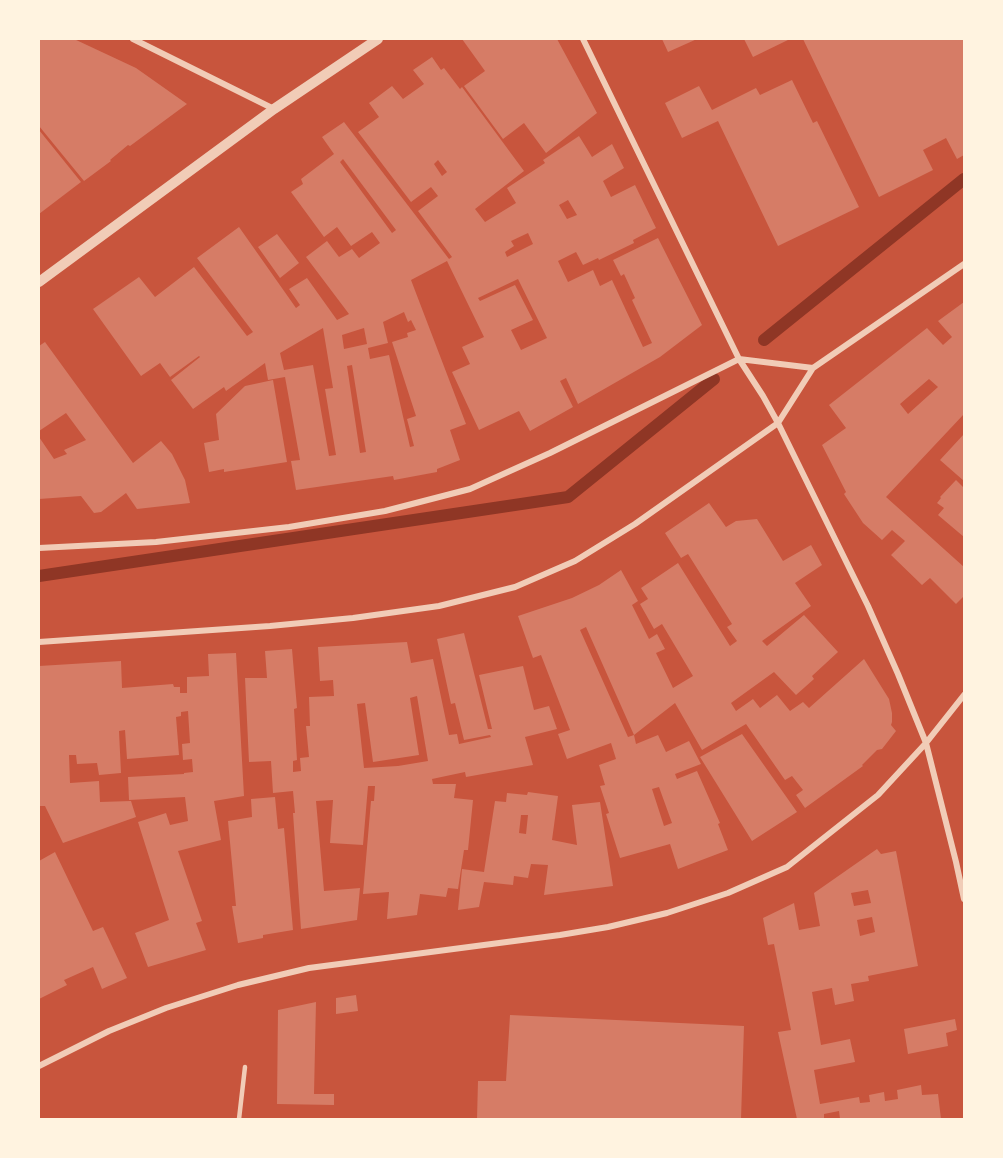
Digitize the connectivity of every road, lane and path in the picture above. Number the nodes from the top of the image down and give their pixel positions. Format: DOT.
graph roads {
  1 [pos="134,39"];
  2 [pos="378,39"];
  3 [pos="583,39"];
  4 [pos="274,108"];
  5 [pos="964,264"];
  6 [pos="39,282"];
  7 [pos="739,359"];
  8 [pos="813,368"];
  9 [pos="778,423"];
  10 [pos="39,548"];
  11 [pos="39,642"];
  12 [pos="964,696"];
  13 [pos="926,742"];
  14 [pos="964,898"];
  15 [pos="39,1066"];
  16 [pos="245,1067"];
  17 [pos="239,1119"];
  1 -- 4 [label="street"];
  2 -- 4 [label="street"];
  3 -- 7 [label="street"];
  4 -- 6 [label="street"];
  5 -- 8 [label="street"];
  7 -- 8 [label="street"];
  7 -- 9 [label="street"];
  7 -- 10 [label="street"];
  8 -- 9 [label="street"];
  9 -- 11 [label="street"];
  9 -- 13 [label="street"];
  12 -- 13 [label="street"];
  13 -- 14 [label="street"];
  13 -- 15 [label="street"];
  16 -- 17 [label="lane"];
}
